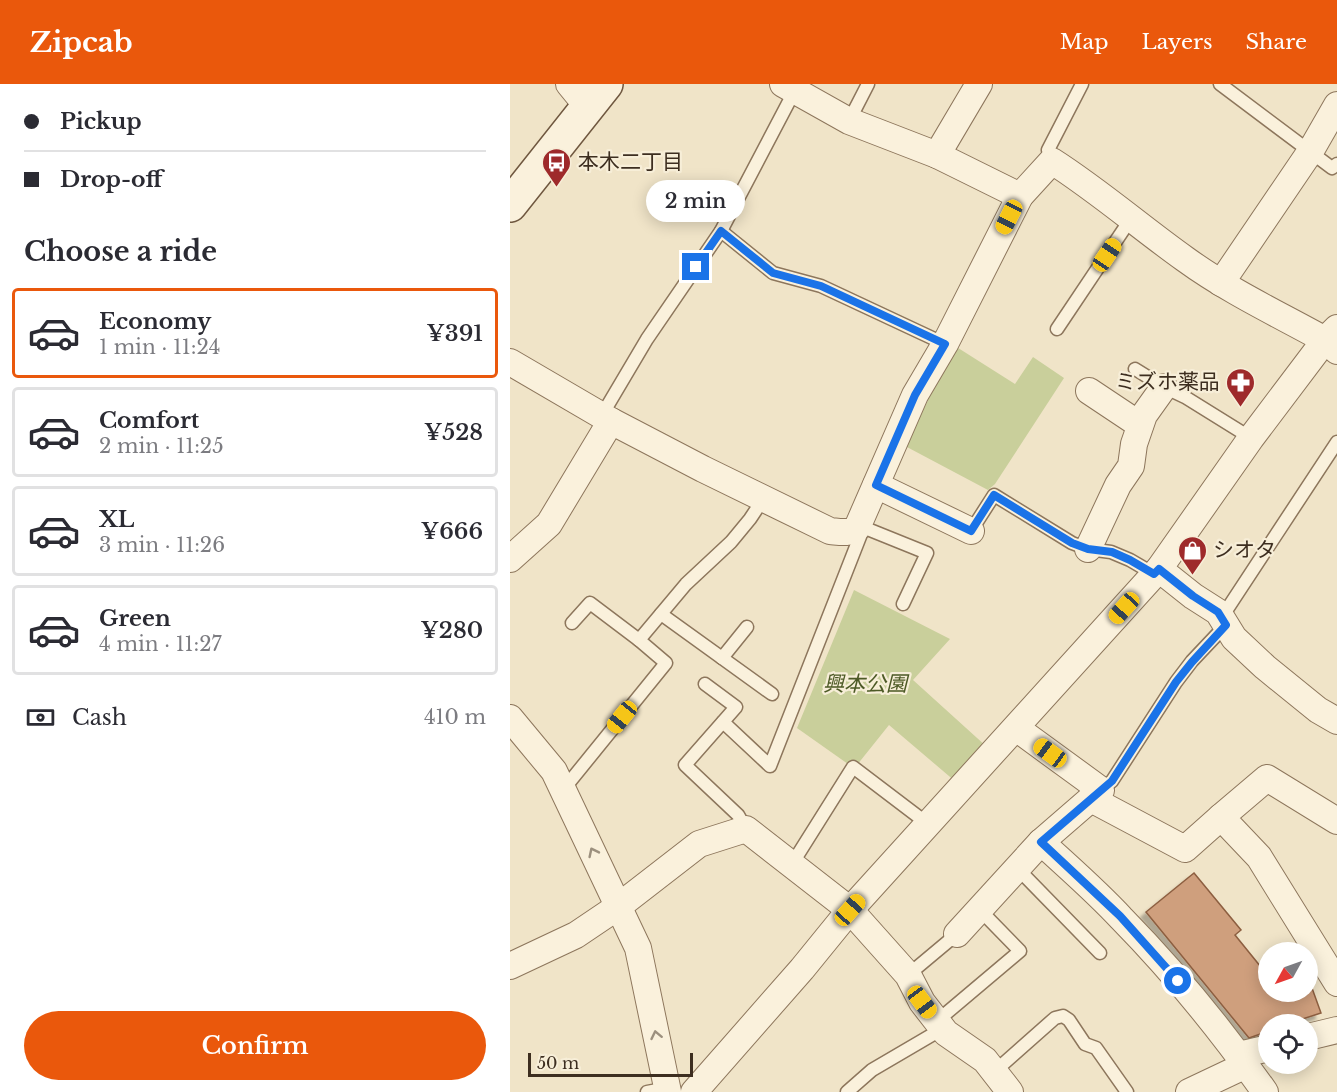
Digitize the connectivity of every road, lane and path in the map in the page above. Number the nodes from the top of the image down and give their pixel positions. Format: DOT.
graph roads {
  1 [pos="868,84"];
  2 [pos="979,84"];
  3 [pos="1082,84"];
  4 [pos="1221,84"];
  5 [pos="789,87"];
  6 [pos="587,91"];
  7 [pos="1337,105"];
  8 [pos="849,121"];
  9 [pos="1310,152"];
  10 [pos="937,155"];
  11 [pos="1052,161"];
  12 [pos="1337,164"];
  13 [pos="1020,195"];
  14 [pos="510,205"];
  15 [pos="1132,217"];
  16 [pos="721,231"];
  17 [pos="1221,283"];
  18 [pos="1057,329"];
  19 [pos="1333,339"];
  20 [pos="945,344"];
  21 [pos="510,362"];
  22 [pos="1135,369"];
  23 [pos="1164,387"];
  24 [pos="1089,391"];
  25 [pos="606,418"];
  26 [pos="1140,425"];
  27 [pos="1251,438"];
  28 [pos="1337,442"];
  29 [pos="876,485"];
  30 [pos="764,498"];
  31 [pos="857,528"];
  32 [pos="971,531"];
  33 [pos="1088,549"];
  34 [pos="510,559"];
  35 [pos="1156,571"];
  36 [pos="903,604"];
  37 [pos="661,614"];
  38 [pos="1224,621"];
  39 [pos="573,623"];
  40 [pos="747,627"];
  41 [pos="639,640"];
  42 [pos="722,658"];
  43 [pos="705,684"];
  44 [pos="772,694"];
  45 [pos="510,718"];
  46 [pos="1337,721"];
  47 [pos="723,722"];
  48 [pos="1016,729"];
  49 [pos="563,790"];
  50 [pos="1096,795"];
  51 [pos="1221,817"];
  52 [pos="1337,820"];
  53 [pos="928,824"];
  54 [pos="746,829"];
  55 [pos="1041,842"];
  56 [pos="792,864"];
  57 [pos="1017,868"];
  58 [pos="619,906"];
  59 [pos="980,909"];
  60 [pos="850,910"];
  61 [pos="957,934"];
  62 [pos="1101,953"];
  63 [pos="510,966"];
  64 [pos="908,975"];
  65 [pos="1337,983"];
  66 [pos="940,1025"];
  67 [pos="1337,1030"];
  68 [pos="1318,1035"];
  69 [pos="1258,1052"];
  70 [pos="1242,1060"];
  71 [pos="994,1072"];
  72 [pos="661,1091"];
  73 [pos="693,1092"];
  74 [pos="847,1092"];
  75 [pos="1010,1092"];
  76 [pos="1127,1092"];
  77 [pos="1189,1092"];
  78 [pos="1265,1092"];
  1 -- 8 [label="lane"];
  2 -- 10 [label="street"];
  3 -- 11 [label="lane"];
  4 -- 9 [label="lane"];
  5 -- 8 [label="street"];
  5 -- 16 [label="lane"];
  6 -- 14 [label="main road"];
  7 -- 9 [label="street"];
  8 -- 10 [label="street"];
  9 -- 12 [label="lane"];
  9 -- 17 [label="street"];
  10 -- 13 [label="street"];
  11 -- 13 [label="street"];
  11 -- 15 [label="street"];
  13 -- 20 [label="street"];
  15 -- 17 [label="street"];
  15 -- 18 [label="lane"];
  16 -- 20 [label="lane"];
  16 -- 25 [label="lane"];
  17 -- 19 [label="street"];
  19 -- 27 [label="street"];
  20 -- 29 [label="street"];
  21 -- 25 [label="street"];
  22 -- 23 [label="lane"];
  23 -- 26 [label="street"];
  23 -- 27 [label="lane"];
  24 -- 26 [label="street"];
  25 -- 30 [label="street"];
  25 -- 34 [label="street"];
  26 -- 33 [label="street"];
  27 -- 35 [label="street"];
  28 -- 38 [label="lane"];
  29 -- 31 [label="street"];
  29 -- 32 [label="street"];
  30 -- 31 [label="street"];
  30 -- 37 [label="lane"];
  31 -- 36 [label="lane"];
  31 -- 47 [label="lane"];
  32 -- 33 [label="lane"];
  33 -- 35 [label="lane"];
  35 -- 38 [label="street"];
  35 -- 48 [label="street"];
  37 -- 41 [label="lane"];
  37 -- 42 [label="lane"];
  38 -- 46 [label="street"];
  38 -- 50 [label="lane"];
  39 -- 41 [label="lane"];
  40 -- 42 [label="lane"];
  41 -- 49 [label="lane"];
  42 -- 44 [label="lane"];
  43 -- 47 [label="lane"];
  45 -- 49 [label="street"];
  47 -- 54 [label="lane"];
  48 -- 50 [label="street"];
  48 -- 53 [label="street"];
  58 -- 49 [label="street, one-way"];
  50 -- 51 [label="street"];
  50 -- 55 [label="street"];
  51 -- 52 [label="street"];
  51 -- 65 [label="street"];
  53 -- 56 [label="lane"];
  53 -- 60 [label="street"];
  54 -- 56 [label="street"];
  54 -- 58 [label="street"];
  55 -- 57 [label="street"];
  55 -- 70 [label="street"];
  56 -- 60 [label="street"];
  57 -- 59 [label="street"];
  57 -- 62 [label="lane"];
  58 -- 63 [label="street"];
  72 -- 58 [label="street, one-way"];
  59 -- 61 [label="street"];
  59 -- 66 [label="lane"];
  60 -- 64 [label="street"];
  60 -- 73 [label="street"];
  61 -- 64 [label="lane"];
  64 -- 66 [label="street"];
  66 -- 71 [label="street"];
  66 -- 74 [label="lane"];
  67 -- 68 [label="street"];
  69 -- 70 [label="street"];
  70 -- 77 [label="street"];
  70 -- 78 [label="street"];
  71 -- 75 [label="street"];
  71 -- 76 [label="lane"];
}
